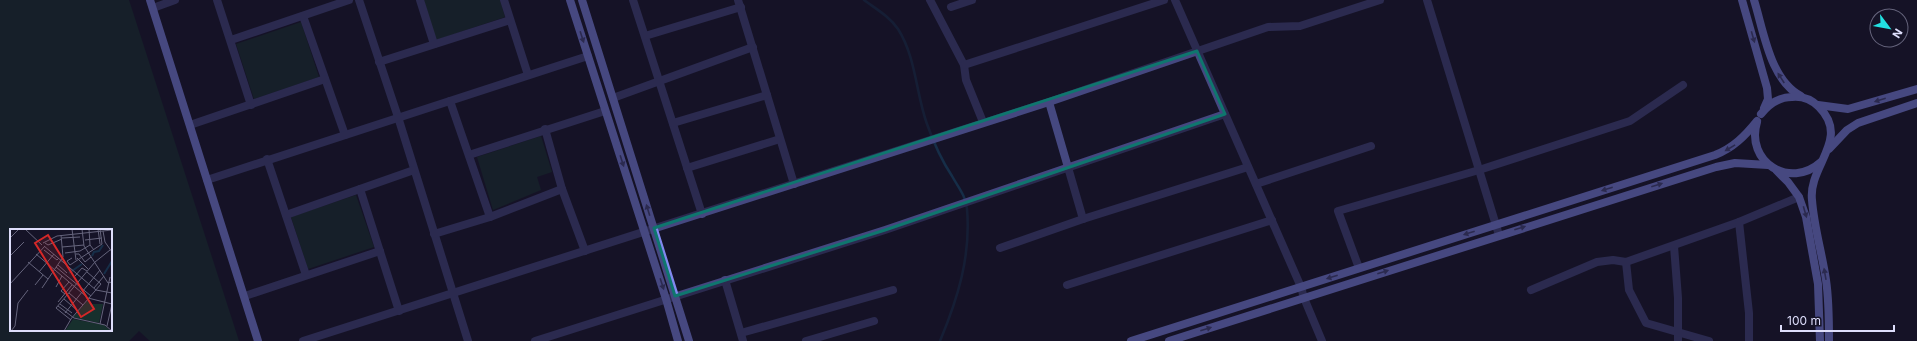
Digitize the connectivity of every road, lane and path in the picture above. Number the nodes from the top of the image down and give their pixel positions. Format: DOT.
graph roads {
  1 [pos="175,0"];
  2 [pos="217,0"];
  3 [pos="349,0"];
  4 [pos="359,0"];
  5 [pos="420,0"];
  6 [pos="504,0"];
  7 [pos="570,0"];
  8 [pos="582,0"];
  9 [pos="633,0"];
  10 [pos="930,0"];
  11 [pos="972,0"];
  12 [pos="1164,0"];
  13 [pos="1175,0"];
  14 [pos="1380,0"];
  15 [pos="1426,0"];
  16 [pos="1742,0"];
  17 [pos="1754,0"];
  18 [pos="739,3"];
  19 [pos="151,4"];
  20 [pos="951,7"];
  21 [pos="303,16"];
  22 [pos="510,20"];
  23 [pos="645,36"];
  24 [pos="231,40"];
  25 [pos="434,44"];
  26 [pos="753,47"];
  27 [pos="1197,51"];
  28 [pos="588,56"];
  29 [pos="379,62"];
  30 [pos="964,65"];
  31 [pos="528,75"];
  32 [pos="325,79"];
  33 [pos="659,81"];
  34 [pos="1683,85"];
  35 [pos="1917,88"];
  36 [pos="767,95"];
  37 [pos="613,98"];
  38 [pos="450,101"];
  39 [pos="1049,102"];
  40 [pos="1814,103"];
  41 [pos="1917,103"];
  42 [pos="251,105"];
  43 [pos="605,111"];
  44 [pos="1225,114"];
  45 [pos="398,117"];
  46 [pos="1759,117"];
  47 [pos="673,122"];
  48 [pos="983,122"];
  49 [pos="190,125"];
  50 [pos="545,130"];
  51 [pos="345,135"];
  52 [pos="780,139"];
  53 [pos="1371,146"];
  54 [pos="1827,153"];
  55 [pos="469,155"];
  56 [pos="267,160"];
  57 [pos="1248,166"];
  58 [pos="1772,167"];
  59 [pos="687,168"];
  60 [pos="1069,168"];
  61 [pos="414,170"];
  62 [pos="1479,170"];
  63 [pos="207,180"];
  64 [pos="794,184"];
  65 [pos="1256,184"];
  66 [pos="360,189"];
  67 [pos="562,189"];
  68 [pos="1799,196"];
  69 [pos="702,214"];
  70 [pos="286,215"];
  71 [pos="490,217"];
  72 [pos="1083,219"];
  73 [pos="1272,220"];
  74 [pos="1739,222"];
  75 [pos="1496,224"];
  76 [pos="654,228"];
  77 [pos="645,232"];
  78 [pos="434,234"];
  79 [pos="1499,235"];
  80 [pos="1674,246"];
  81 [pos="1000,248"];
  82 [pos="380,251"];
  83 [pos="584,252"];
  84 [pos="1626,262"];
  85 [pos="1359,268"];
  86 [pos="306,275"];
  87 [pos="725,280"];
  88 [pos="1067,285"];
  89 [pos="1301,287"];
  90 [pos="893,290"];
  91 [pos="1531,290"];
  92 [pos="453,293"];
  93 [pos="245,296"];
  94 [pos="675,296"];
  95 [pos="1304,298"];
  96 [pos="666,299"];
  97 [pos="1819,300"];
  98 [pos="1828,300"];
  99 [pos="399,311"];
  100 [pos="874,321"];
  101 [pos="742,337"];
  102 [pos="1678,337"];
  103 [pos="258,341"];
  104 [pos="303,341"];
  105 [pos="468,341"];
  106 [pos="535,341"];
  107 [pos="678,341"];
  108 [pos="689,341"];
  109 [pos="806,341"];
  110 [pos="1131,341"];
  111 [pos="1169,341"];
  112 [pos="1322,341"];
  113 [pos="1709,341"];
  114 [pos="1749,341"];
  115 [pos="1820,341"];
  116 [pos="1829,341"];
  1 -- 19 [label="street"];
  2 -- 24 [label="street"];
  3 -- 21 [label="street"];
  4 -- 29 [label="street"];
  5 -- 25 [label="street"];
  6 -- 22 [label="street"];
  7 -- 28 [label="street, one-way"];
  8 -- 37 [label="street"];
  9 -- 23 [label="street"];
  10 -- 30 [label="street"];
  11 -- 20 [label="street"];
  12 -- 30 [label="street"];
  13 -- 27 [label="street"];
  14 -- 27 [label="street"];
  15 -- 62 [label="street"];
  16 -- 46 [label="street, one-way"];
  40 -- 17 [label="street, one-way"];
  18 -- 23 [label="street"];
  18 -- 26 [label="street"];
  19 -- 49 [label="street"];
  21 -- 24 [label="street"];
  21 -- 32 [label="street"];
  22 -- 25 [label="street"];
  22 -- 31 [label="street"];
  23 -- 33 [label="street"];
  24 -- 42 [label="street"];
  25 -- 29 [label="street"];
  26 -- 33 [label="street"];
  26 -- 36 [label="street"];
  27 -- 39 [label="street"];
  27 -- 44 [label="street"];
  28 -- 31 [label="street"];
  28 -- 43 [label="street"];
  29 -- 45 [label="street"];
  30 -- 48 [label="street"];
  31 -- 38 [label="street"];
  32 -- 42 [label="street"];
  32 -- 51 [label="street"];
  33 -- 37 [label="street"];
  33 -- 47 [label="street"];
  34 -- 62 [label="street"];
  35 -- 40 [label="street, one-way"];
  36 -- 47 [label="street"];
  36 -- 52 [label="street"];
  76 -- 37 [label="street, one-way"];
  38 -- 45 [label="street"];
  38 -- 55 [label="street"];
  39 -- 48 [label="street"];
  39 -- 60 [label="street"];
  40 -- 46 [label="street"];
  40 -- 54 [label="street"];
  41 -- 54 [label="street"];
  42 -- 49 [label="street"];
  43 -- 50 [label="street"];
  43 -- 77 [label="street, one-way"];
  44 -- 57 [label="street"];
  44 -- 60 [label="street"];
  45 -- 51 [label="street"];
  45 -- 61 [label="street"];
  46 -- 58 [label="street"];
  46 -- 75 [label="street, one-way"];
  47 -- 59 [label="street"];
  48 -- 64 [label="street"];
  49 -- 63 [label="street"];
  50 -- 55 [label="street"];
  50 -- 67 [label="street"];
  51 -- 56 [label="street"];
  52 -- 59 [label="street"];
  52 -- 64 [label="street"];
  53 -- 65 [label="street"];
  54 -- 58 [label="street"];
  98 -- 54 [label="street, one-way"];
  55 -- 71 [label="street"];
  56 -- 63 [label="street"];
  56 -- 70 [label="street"];
  57 -- 65 [label="street"];
  57 -- 72 [label="street"];
  58 -- 68 [label="street"];
  79 -- 58 [label="street, one-way"];
  59 -- 69 [label="street"];
  60 -- 72 [label="street"];
  60 -- 87 [label="street"];
  61 -- 66 [label="street"];
  61 -- 78 [label="street"];
  62 -- 75 [label="street"];
  62 -- 85 [label="street"];
  63 -- 93 [label="street"];
  64 -- 69 [label="street"];
  65 -- 73 [label="street"];
  66 -- 70 [label="street"];
  66 -- 82 [label="street"];
  67 -- 71 [label="street"];
  67 -- 83 [label="street"];
  68 -- 74 [label="street"];
  68 -- 97 [label="street, one-way"];
  69 -- 76 [label="street"];
  70 -- 86 [label="street"];
  71 -- 78 [label="street"];
  72 -- 81 [label="street"];
  73 -- 88 [label="street"];
  73 -- 89 [label="street"];
  74 -- 80 [label="street"];
  74 -- 114 [label="street"];
  75 -- 79 [label="street"];
  75 -- 85 [label="street, one-way"];
  76 -- 77 [label="street"];
  76 -- 94 [label="street"];
  77 -- 83 [label="street"];
  77 -- 96 [label="street, one-way"];
  78 -- 92 [label="street"];
  95 -- 79 [label="street, one-way"];
  80 -- 84 [label="street"];
  80 -- 102 [label="street"];
  82 -- 86 [label="street"];
  82 -- 99 [label="street"];
  83 -- 92 [label="street"];
  84 -- 91 [label="street"];
  84 -- 102 [label="street"];
  85 -- 89 [label="street, one-way"];
  86 -- 93 [label="street"];
  87 -- 94 [label="street"];
  87 -- 101 [label="street"];
  89 -- 95 [label="street"];
  89 -- 110 [label="street"];
  90 -- 101 [label="street"];
  92 -- 99 [label="street"];
  92 -- 105 [label="street"];
  93 -- 103 [label="street"];
  94 -- 96 [label="street"];
  94 -- 108 [label="street"];
  111 -- 95 [label="street, one-way"];
  95 -- 112 [label="street"];
  96 -- 106 [label="street"];
  96 -- 107 [label="street"];
  97 -- 98 [label="street"];
  97 -- 115 [label="street"];
  98 -- 116 [label="street"];
  99 -- 104 [label="street"];
  100 -- 109 [label="street"];
  102 -- 113 [label="street"];
}
